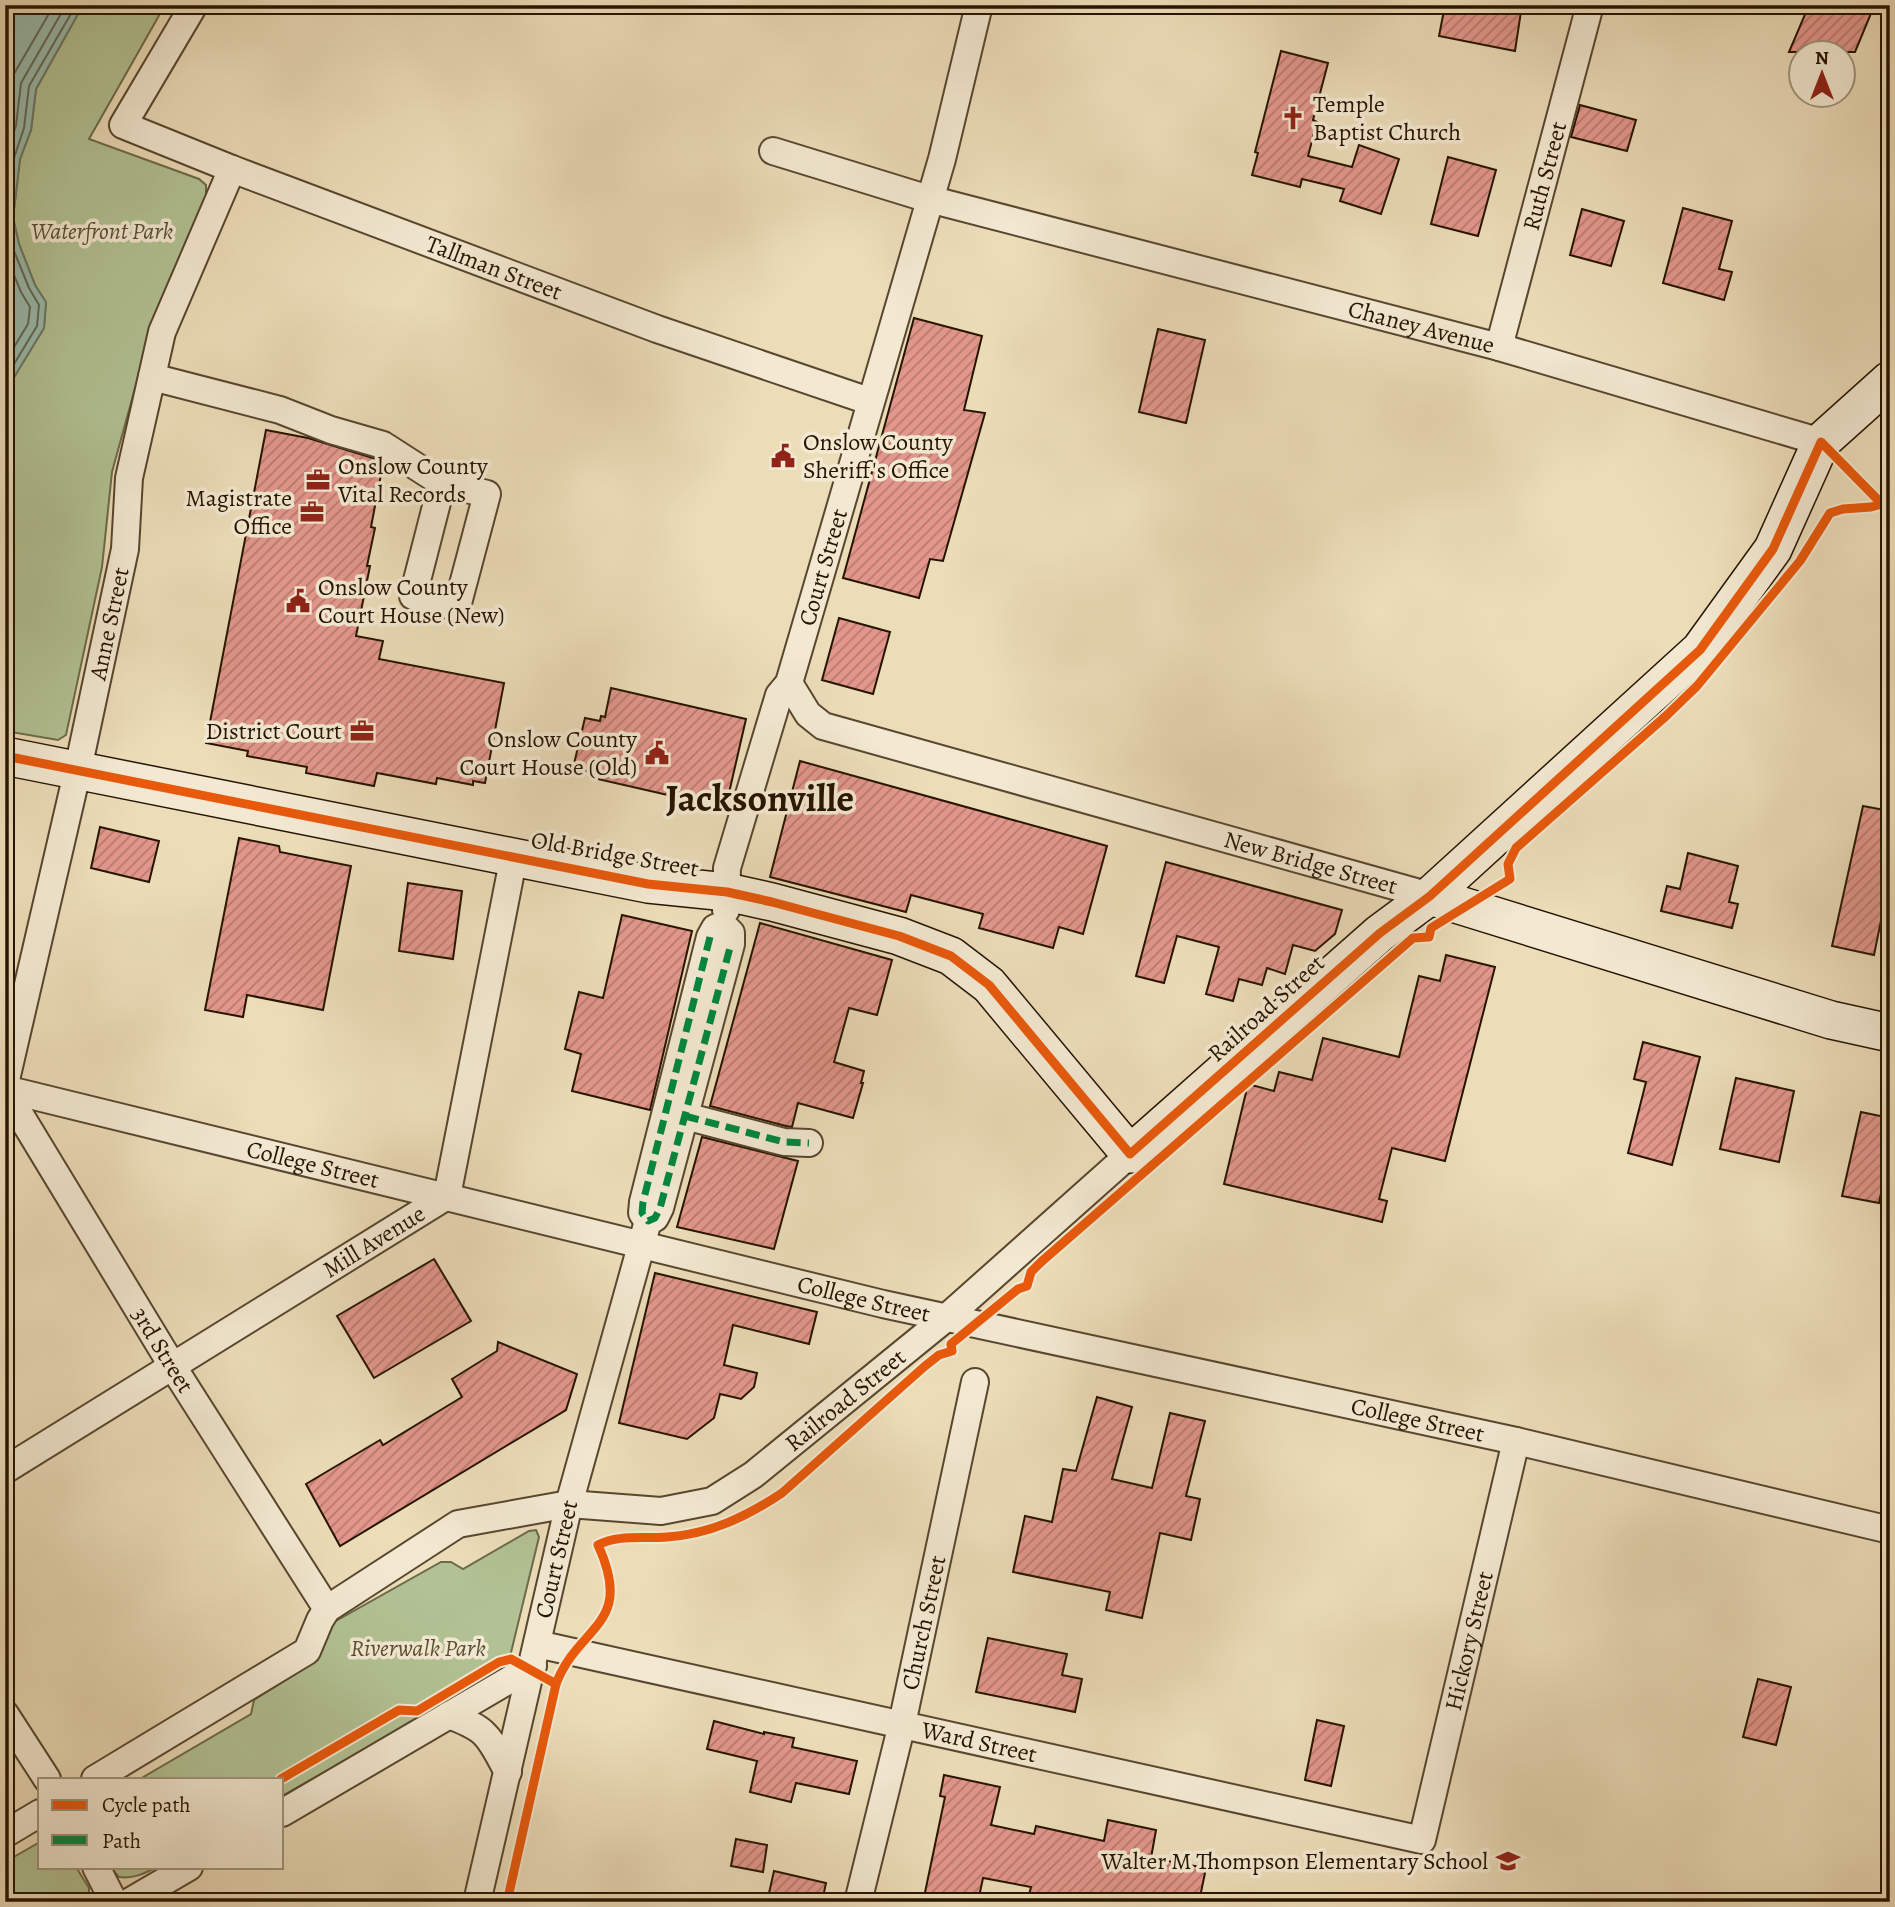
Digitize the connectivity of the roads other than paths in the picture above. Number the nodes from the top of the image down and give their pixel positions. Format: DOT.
graph roads {
  1 [pos="194,5"];
  2 [pos="979,5"];
  3 [pos="1590,5"];
  4 [pos="773,151"];
  5 [pos="232,169"];
  6 [pos="929,200"];
  7 [pos="1499,348"];
  8 [pos="152,377"];
  9 [pos="1890,380"];
  10 [pos="869,401"];
  11 [pos="1821,442"];
  12 [pos="442,483"];
  13 [pos="789,683"];
  14 [pos="5,756"];
  15 [pos="78,769"];
  16 [pos="514,856"];
  17 [pos="1430,896"];
  18 [pos="725,909"];
  19 [pos="1890,1034"];
  20 [pos="5,1088"];
  21 [pos="685,1116"];
  22 [pos="809,1143"];
  23 [pos="1130,1154"];
  24 [pos="447,1196"];
  25 [pos="645,1232"];
  26 [pos="946,1318"];
  27 [pos="173,1367"];
  28 [pos="975,1382"];
  29 [pos="1516,1441"];
  30 [pos="5,1469"];
  31 [pos="569,1504"];
  32 [pos="1890,1530"];
  33 [pos="327,1609"];
  34 [pos="535,1655"];
  35 [pos="5,1714"];
  36 [pos="449,1715"];
  37 [pos="902,1724"];
  38 [pos="508,1772"];
  39 [pos="46,1778"];
  40 [pos="97,1778"];
  41 [pos="284,1811"];
  42 [pos="38,1814"];
  43 [pos="5,1835"];
  44 [pos="1422,1840"];
  45 [pos="97,1868"];
  46 [pos="187,1868"];
  47 [pos="114,1902"];
  48 [pos="129,1902"];
  49 [pos="477,1902"];
  50 [pos="859,1902"];
  1 -- 5 [label="street, Tallman Street"];
  2 -- 6 [label="street, Court Street"];
  3 -- 7 [label="street, Ruth Street"];
  4 -- 6 [label="street, Chaney Avenue"];
  5 -- 8 [label="street, Anne Street"];
  5 -- 10 [label="street, Tallman Street"];
  6 -- 7 [label="street, Chaney Avenue"];
  6 -- 10 [label="street, Court Street"];
  7 -- 11 [label="street, Chaney Avenue"];
  8 -- 12 [label="street"];
  8 -- 15 [label="street, Anne Street"];
  9 -- 11 [label="main road"];
  10 -- 13 [label="street, Court Street"];
  11 -- 17 [label="main road, Railroad Street"];
  13 -- 17 [label="street, New Bridge Street"];
  13 -- 18 [label="street, Court Street"];
  14 -- 15 [label="main road, Old Bridge Street"];
  15 -- 16 [label="main road, Old Bridge Street"];
  15 -- 20 [label="street, Anne Street"];
  16 -- 18 [label="main road, Old Bridge Street"];
  16 -- 24 [label="street, Mill Avenue"];
  17 -- 19 [label="main road, New Bridge Street"];
  17 -- 23 [label="main road, Railroad Street"];
  18 -- 21 [label="street, Court Street"];
  18 -- 23 [label="main road, Old Bridge Street"];
  18 -- 25 [label="street, Court Street"];
  20 -- 24 [label="street, College Street"];
  20 -- 27 [label="street, 3rd Street"];
  21 -- 22 [label="street"];
  21 -- 25 [label="street, Court Street"];
  23 -- 26 [label="street, Railroad Street"];
  24 -- 25 [label="street, College Street"];
  24 -- 27 [label="street, Mill Avenue"];
  25 -- 26 [label="street, College Street"];
  25 -- 31 [label="street, Court Street"];
  26 -- 29 [label="street, College Street"];
  26 -- 31 [label="street, Railroad Street"];
  27 -- 30 [label="street, Mill Avenue"];
  27 -- 33 [label="street, 3rd Street"];
  28 -- 37 [label="street, Church Street"];
  29 -- 32 [label="street, College Street"];
  29 -- 44 [label="street, Hickory Street"];
  31 -- 33 [label="street, Railroad Street"];
  31 -- 34 [label="street, Court Street"];
  33 -- 40 [label="street"];
  34 -- 36 [label="street"];
  34 -- 37 [label="street, Ward Street"];
  34 -- 38 [label="street, Court Street"];
  35 -- 39 [label="street"];
  36 -- 38 [label="street"];
  36 -- 41 [label="street"];
  37 -- 44 [label="street, Ward Street"];
  37 -- 50 [label="street, Church Street"];
  38 -- 49 [label="street, Court Street"];
  42 -- 43 [label="street"];
  45 -- 47 [label="street"];
  46 -- 48 [label="street"];
}
